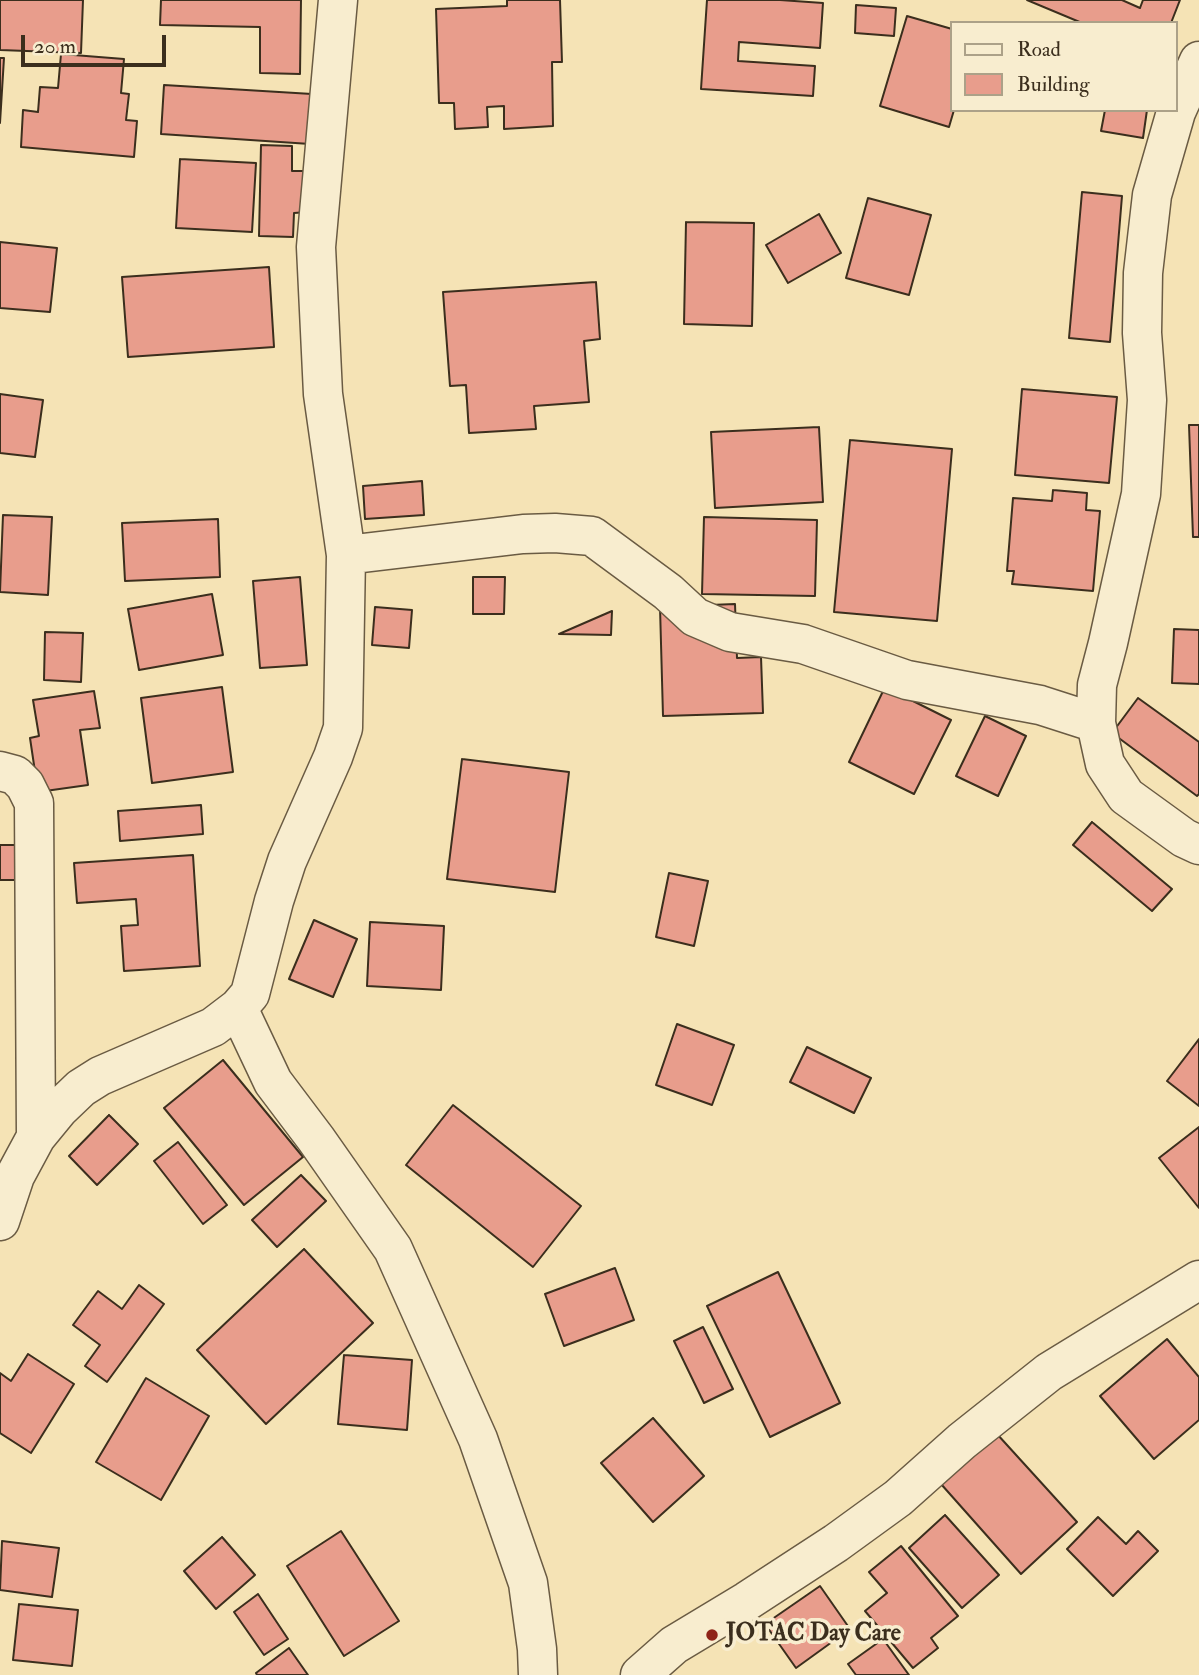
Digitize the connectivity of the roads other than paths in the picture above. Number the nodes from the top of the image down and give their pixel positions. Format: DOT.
graph roads {
  1 [pos="338,0"];
  2 [pos="1199,61"];
  3 [pos="1178,108"];
  4 [pos="1176,112"];
  5 [pos="346,555"];
  6 [pos="1096,723"];
  7 [pos="0,771"];
  8 [pos="1199,845"];
  9 [pos="238,1008"];
  10 [pos="36,1137"];
  11 [pos="0,1222"];
  12 [pos="1199,1280"];
  13 [pos="538,1675"];
  14 [pos="640,1675"];
  1 -- 5 [label="street"];
  2 -- 3 [label="street"];
  4 -- 6 [label="street"];
  5 -- 6 [label="street"];
  5 -- 9 [label="street"];
  6 -- 8 [label="street"];
  7 -- 10 [label="street"];
  9 -- 10 [label="street"];
  9 -- 13 [label="street"];
  10 -- 11 [label="street"];
  12 -- 14 [label="street"];
}
